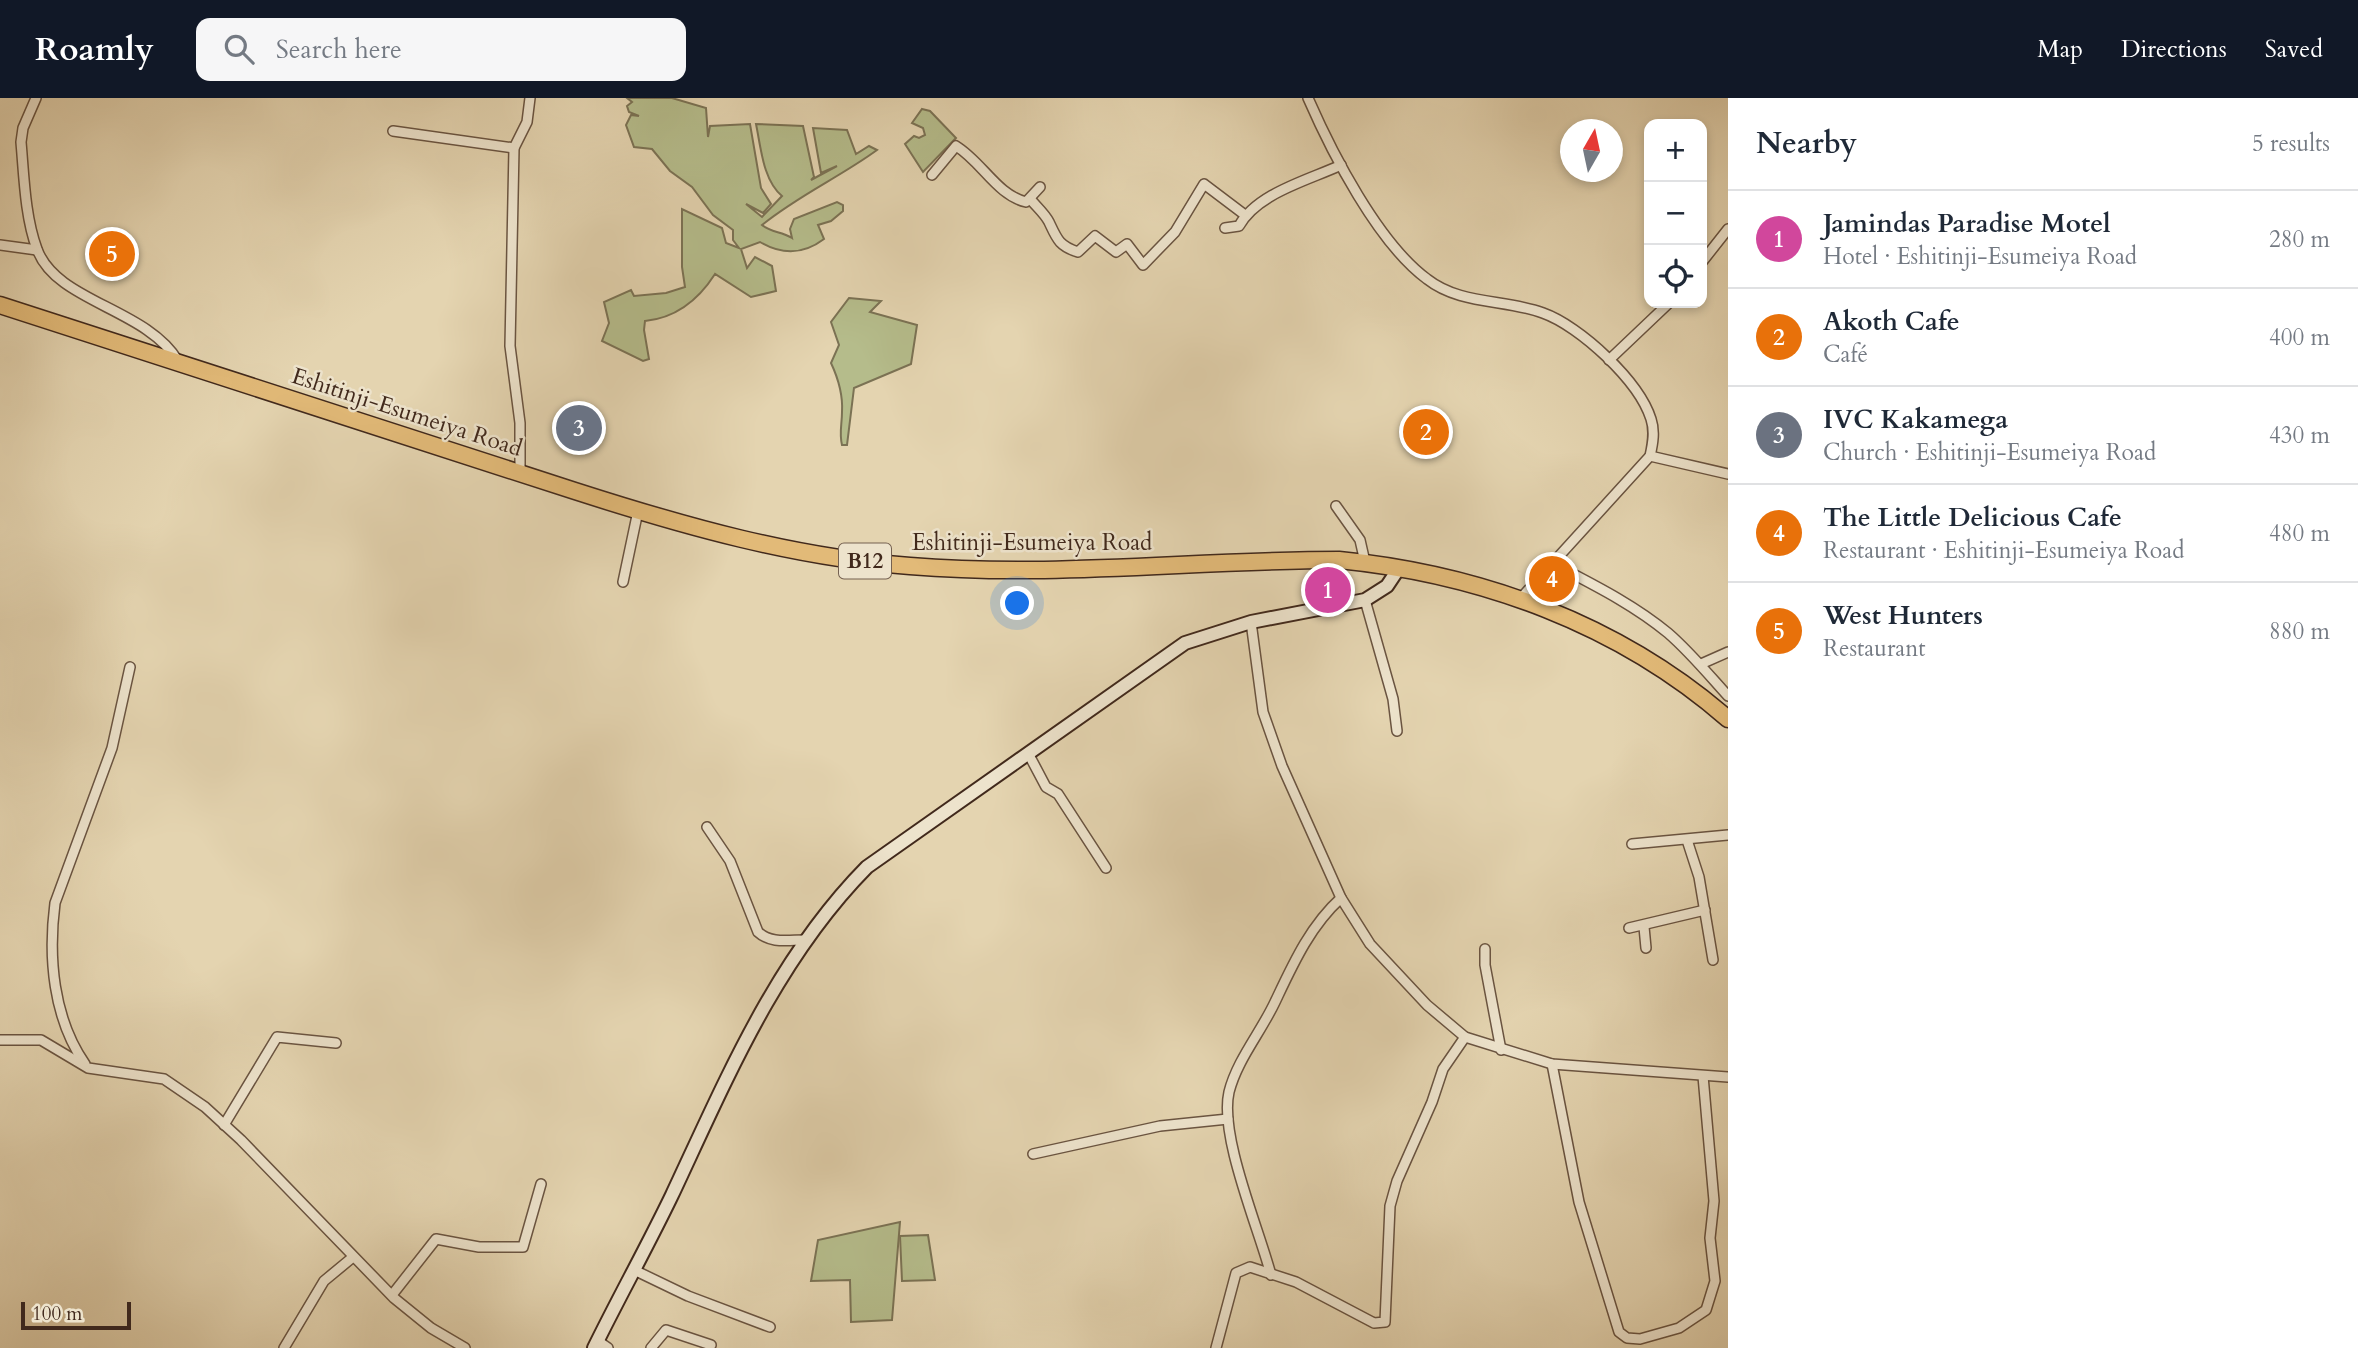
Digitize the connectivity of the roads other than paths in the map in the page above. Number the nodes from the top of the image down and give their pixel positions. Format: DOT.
graph roads {
  1 [pos="36,98"];
  2 [pos="530,98"];
  3 [pos="1308,98"];
  4 [pos="393,131"];
  5 [pos="514,148"];
  6 [pos="1341,165"];
  7 [pos="932,175"];
  8 [pos="1040,187"];
  9 [pos="1031,200"];
  10 [pos="1245,215"];
  11 [pos="1226,228"];
  12 [pos="1728,229"];
  13 [pos="0,246"];
  14 [pos="37,250"];
  15 [pos="1707,256"];
  16 [pos="0,305"];
  17 [pos="1664,308"];
  18 [pos="1609,360"];
  19 [pos="178,362"];
  20 [pos="1650,456"];
  21 [pos="520,472"];
  22 [pos="1728,474"];
  23 [pos="1336,506"];
  24 [pos="638,511"];
  25 [pos="1365,562"];
  26 [pos="1552,563"];
  27 [pos="1399,568"];
  28 [pos="623,582"];
  29 [pos="1521,598"];
  30 [pos="1365,600"];
  31 [pos="1251,622"];
  32 [pos="1728,652"];
  33 [pos="1702,664"];
  34 [pos="130,667"];
  35 [pos="1728,696"];
  36 [pos="1728,719"];
  37 [pos="1397,731"];
  38 [pos="1028,753"];
  39 [pos="707,827"];
  40 [pos="1728,835"];
  41 [pos="1687,840"];
  42 [pos="1632,845"];
  43 [pos="1106,868"];
  44 [pos="1340,898"];
  45 [pos="1705,910"];
  46 [pos="1644,926"];
  47 [pos="1629,928"];
  48 [pos="805,940"];
  49 [pos="1646,948"];
  50 [pos="1485,949"];
  51 [pos="1713,960"];
  52 [pos="1465,1037"];
  53 [pos="0,1040"];
  54 [pos="336,1043"];
  55 [pos="1501,1050"];
  56 [pos="1552,1064"];
  57 [pos="88,1068"];
  58 [pos="1703,1076"];
  59 [pos="1728,1077"];
  60 [pos="1228,1119"];
  61 [pos="225,1125"];
  62 [pos="1033,1154"];
  63 [pos="541,1184"];
  64 [pos="353,1257"];
  65 [pos="634,1270"];
  66 [pos="1271,1275"];
  67 [pos="392,1295"];
  68 [pos="770,1327"];
  69 [pos="712,1345"];
  70 [pos="600,1346"];
  71 [pos="284,1348"];
  72 [pos="465,1348"];
  73 [pos="651,1348"];
  74 [pos="1216,1348"];
  1 -- 14 [label="street"];
  2 -- 5 [label="street"];
  3 -- 6 [label="street"];
  4 -- 5 [label="street"];
  5 -- 21 [label="street"];
  6 -- 10 [label="street"];
  6 -- 18 [label="street"];
  7 -- 9 [label="street"];
  8 -- 9 [label="street"];
  9 -- 10 [label="street"];
  10 -- 11 [label="street"];
  12 -- 15 [label="street"];
  13 -- 14 [label="street"];
  14 -- 19 [label="street"];
  16 -- 19 [label="highway, Eshitinji-Esumeiya Road / B12"];
  17 -- 18 [label="street"];
  18 -- 20 [label="street"];
  19 -- 21 [label="highway, Eshitinji-Esumeiya Road / B12"];
  20 -- 22 [label="street"];
  20 -- 26 [label="street"];
  21 -- 24 [label="highway, Eshitinji-Esumeiya Road / B12"];
  23 -- 25 [label="street"];
  24 -- 25 [label="highway, Eshitinji-Esumeiya Road / B12"];
  24 -- 28 [label="street"];
  25 -- 27 [label="highway, Eshitinji-Esumeiya Road / B12"];
  26 -- 29 [label="street"];
  26 -- 33 [label="street"];
  27 -- 29 [label="highway, Eshitinji-Esumeiya Road / B12"];
  27 -- 30 [label="street"];
  29 -- 36 [label="highway, Eshitinji-Esumeiya Road / B12"];
  30 -- 31 [label="street"];
  30 -- 37 [label="street"];
  31 -- 38 [label="street"];
  31 -- 44 [label="street"];
  32 -- 33 [label="street"];
  33 -- 35 [label="street"];
  34 -- 57 [label="street"];
  38 -- 43 [label="street"];
  38 -- 48 [label="street"];
  39 -- 48 [label="street"];
  40 -- 41 [label="street"];
  41 -- 42 [label="street"];
  41 -- 45 [label="street"];
  44 -- 52 [label="street"];
  44 -- 60 [label="street"];
  45 -- 46 [label="street"];
  45 -- 51 [label="street"];
  46 -- 47 [label="street"];
  46 -- 49 [label="street"];
  48 -- 65 [label="street"];
  50 -- 55 [label="street"];
  52 -- 55 [label="street"];
  52 -- 66 [label="street"];
  53 -- 57 [label="street"];
  54 -- 61 [label="street"];
  55 -- 56 [label="street"];
  56 -- 58 [label="street"];
  56 -- 58 [label="street"];
  57 -- 61 [label="street"];
  58 -- 59 [label="street"];
  60 -- 62 [label="street"];
  60 -- 66 [label="street"];
  61 -- 64 [label="street"];
  63 -- 67 [label="street"];
  64 -- 67 [label="street"];
  64 -- 71 [label="street"];
  65 -- 68 [label="street"];
  65 -- 70 [label="street"];
  66 -- 74 [label="street"];
  67 -- 72 [label="street"];
  69 -- 73 [label="street"];
}
